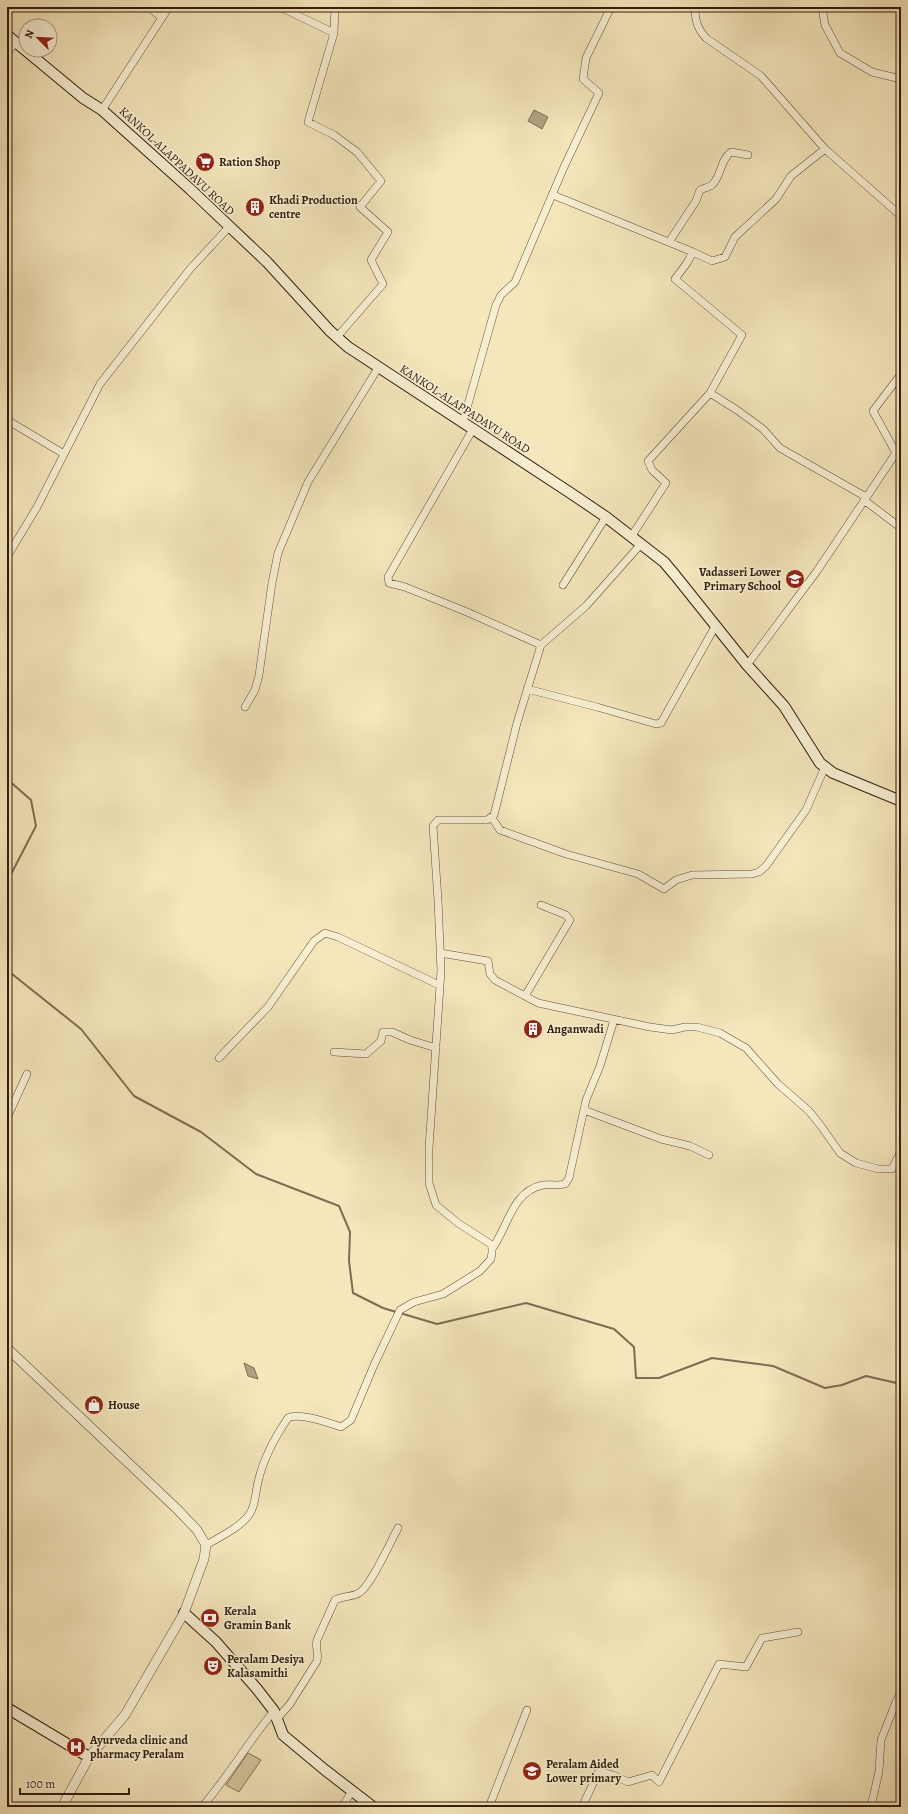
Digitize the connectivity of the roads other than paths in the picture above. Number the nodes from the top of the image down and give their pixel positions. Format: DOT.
graph roads {
  1 [pos="149,7"];
  2 [pos="169,7"];
  3 [pos="280,7"];
  4 [pos="335,7"];
  5 [pos="611,7"];
  6 [pos="695,7"];
  7 [pos="822,7"];
  8 [pos="162,18"];
  9 [pos="334,33"];
  10 [pos="7,35"];
  11 [pos="15,43"];
  12 [pos="7,54"];
  13 [pos="901,79"];
  14 [pos="102,110"];
  15 [pos="825,149"];
  16 [pos="748,154"];
  17 [pos="553,195"];
  18 [pos="901,216"];
  19 [pos="229,227"];
  20 [pos="669,242"];
  21 [pos="693,252"];
  22 [pos="337,337"];
  23 [pos="378,368"];
  24 [pos="901,374"];
  25 [pos="710,393"];
  26 [pos="7,420"];
  27 [pos="464,422"];
  28 [pos="473,429"];
  29 [pos="899,451"];
  30 [pos="64,454"];
  31 [pos="865,498"];
  32 [pos="606,518"];
  33 [pos="901,528"];
  34 [pos="631,537"];
  35 [pos="641,544"];
  36 [pos="7,557"];
  37 [pos="563,585"];
  38 [pos="716,625"];
  39 [pos="541,645"];
  40 [pos="747,665"];
  41 [pos="527,689"];
  42 [pos="245,707"];
  43 [pos="825,767"];
  44 [pos="901,801"];
  45 [pos="492,818"];
  46 [pos="541,905"];
  47 [pos="440,954"];
  48 [pos="439,985"];
  49 [pos="525,996"];
  50 [pos="614,1020"];
  51 [pos="436,1048"];
  52 [pos="334,1052"];
  53 [pos="219,1058"];
  54 [pos="27,1074"];
  55 [pos="584,1110"];
  56 [pos="7,1118"];
  57 [pos="901,1152"];
  58 [pos="710,1155"];
  59 [pos="492,1249"];
  60 [pos="7,1348"];
  61 [pos="398,1528"];
  62 [pos="206,1545"];
  63 [pos="184,1613"];
  64 [pos="798,1632"];
  65 [pos="901,1693"];
  66 [pos="7,1708"];
  67 [pos="526,1710"];
  68 [pos="275,1715"];
  69 [pos="89,1757"];
  70 [pos="352,1791"];
  71 [pos="62,1807"];
  72 [pos="202,1807"];
  73 [pos="342,1807"];
  74 [pos="373,1807"];
  75 [pos="489,1807"];
  76 [pos="582,1807"];
  77 [pos="871,1807"];
  1 -- 8 [label="street"];
  2 -- 8 [label="street"];
  3 -- 9 [label="street"];
  4 -- 9 [label="street"];
  5 -- 17 [label="street"];
  6 -- 15 [label="street"];
  7 -- 13 [label="street"];
  8 -- 14 [label="street"];
  9 -- 22 [label="street"];
  10 -- 11 [label="main road, KANKOL-ALAPPADAVU ROAD"];
  11 -- 12 [label="street"];
  11 -- 14 [label="main road, KANKOL-ALAPPADAVU ROAD"];
  14 -- 19 [label="main road, KANKOL-ALAPPADAVU ROAD"];
  15 -- 18 [label="street"];
  15 -- 21 [label="street"];
  16 -- 20 [label="street"];
  17 -- 20 [label="street"];
  17 -- 27 [label="street"];
  19 -- 22 [label="main road, KANKOL-ALAPPADAVU ROAD"];
  19 -- 30 [label="street"];
  20 -- 21 [label="street"];
  21 -- 25 [label="street"];
  22 -- 23 [label="main road, KANKOL-ALAPPADAVU ROAD"];
  23 -- 27 [label="main road, KANKOL-ALAPPADAVU ROAD"];
  23 -- 42 [label="street"];
  24 -- 29 [label="street"];
  25 -- 31 [label="street"];
  25 -- 34 [label="street"];
  26 -- 30 [label="street"];
  27 -- 28 [label="main road, KANKOL-ALAPPADAVU ROAD"];
  28 -- 32 [label="main road, KANKOL-ALAPPADAVU ROAD"];
  28 -- 39 [label="street"];
  29 -- 31 [label="street"];
  30 -- 36 [label="street"];
  31 -- 33 [label="street"];
  31 -- 40 [label="street"];
  32 -- 34 [label="main road, KANKOL-ALAPPADAVU ROAD"];
  32 -- 37 [label="street"];
  34 -- 35 [label="main road, KANKOL-ALAPPADAVU ROAD"];
  35 -- 38 [label="main road, KANKOL-ALAPPADAVU ROAD"];
  35 -- 39 [label="street"];
  38 -- 40 [label="main road, KANKOL-ALAPPADAVU ROAD"];
  38 -- 41 [label="street"];
  39 -- 41 [label="street"];
  40 -- 43 [label="main road, KANKOL-ALAPPADAVU ROAD"];
  41 -- 45 [label="street"];
  43 -- 44 [label="main road, KANKOL-ALAPPADAVU ROAD"];
  43 -- 45 [label="street"];
  45 -- 47 [label="street"];
  46 -- 49 [label="street"];
  47 -- 48 [label="street"];
  47 -- 49 [label="street"];
  48 -- 51 [label="street"];
  48 -- 53 [label="street"];
  49 -- 50 [label="street"];
  50 -- 55 [label="street"];
  50 -- 57 [label="street"];
  51 -- 52 [label="street"];
  51 -- 59 [label="street"];
  54 -- 56 [label="street"];
  55 -- 58 [label="street"];
  55 -- 59 [label="street"];
  59 -- 62 [label="street"];
  60 -- 62 [label="street"];
  61 -- 68 [label="street"];
  62 -- 63 [label="street"];
  63 -- 68 [label="main road"];
  63 -- 69 [label="street"];
  64 -- 76 [label="street"];
  65 -- 77 [label="street"];
  66 -- 69 [label="main road"];
  67 -- 75 [label="street"];
  68 -- 70 [label="main road"];
  68 -- 72 [label="street"];
  69 -- 71 [label="street"];
  70 -- 73 [label="street"];
  70 -- 74 [label="main road"];
}
